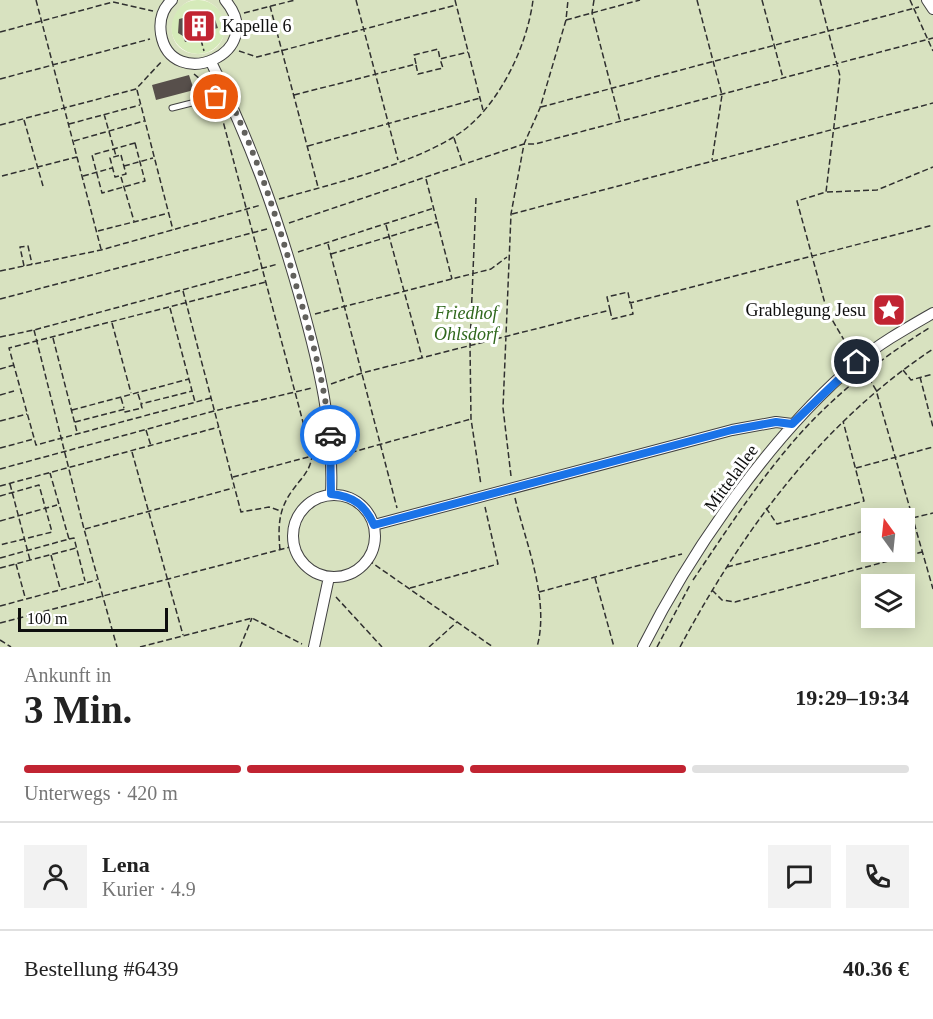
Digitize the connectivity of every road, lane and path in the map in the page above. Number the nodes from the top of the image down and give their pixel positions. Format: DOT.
graph roads {
  1 [pos="36,0"];
  2 [pos="225,0"];
  3 [pos="295,0"];
  4 [pos="356,0"];
  5 [pos="455,0"];
  6 [pos="533,0"];
  7 [pos="568,0"];
  8 [pos="594,0"];
  9 [pos="640,0"];
  10 [pos="697,0"];
  11 [pos="762,0"];
  12 [pos="820,0"];
  13 [pos="910,0"];
  14 [pos="166,4"];
  15 [pos="929,4"];
  16 [pos="456,5"];
  17 [pos="270,6"];
  18 [pos="912,9"];
  19 [pos="592,13"];
  20 [pos="234,15"];
  21 [pos="566,20"];
  22 [pos="41,21"];
  23 [pos="364,29"];
  24 [pos="828,29"];
  25 [pos="0,32"];
  26 [pos="161,36"];
  27 [pos="933,38"];
  28 [pos="928,39"];
  29 [pos="773,44"];
  30 [pos="230,48"];
  31 [pos="282,50"];
  32 [pos="933,51"];
  33 [pos="468,52"];
  34 [pos="440,59"];
  35 [pos="712,60"];
  36 [pos="211,62"];
  37 [pos="169,63"];
  38 [pos="53,64"];
  39 [pos="416,64"];
  40 [pos="836,64"];
  41 [pos="192,74"];
  42 [pos="376,74"];
  43 [pos="0,79"];
  44 [pos="783,79"];
  45 [pos="611,88"];
  46 [pos="136,89"];
  47 [pos="222,95"];
  48 [pos="294,95"];
  49 [pos="722,95"];
  50 [pos="480,98"];
  51 [pos="933,103"];
  52 [pos="141,105"];
  53 [pos="64,108"];
  54 [pos="172,108"];
  55 [pos="540,108"];
  56 [pos="483,111"];
  57 [pos="104,114"];
  58 [pos="24,119"];
  59 [pos="145,121"];
  60 [pos="620,122"];
  61 [pos="68,124"];
  62 [pos="388,124"];
  63 [pos="0,125"];
  64 [pos="832,129"];
  65 [pos="109,131"];
  66 [pos="454,137"];
  67 [pos="73,141"];
  68 [pos="524,144"];
  69 [pos="307,146"];
  70 [pos="114,149"];
  71 [pos="116,156"];
  72 [pos="77,157"];
  73 [pos="154,157"];
  74 [pos="712,160"];
  75 [pos="140,161"];
  76 [pos="398,161"];
  77 [pos="463,165"];
  78 [pos="124,166"];
  79 [pos="37,167"];
  80 [pos="933,167"];
  81 [pos="112,168"];
  82 [pos="96,172"];
  83 [pos="2,176"];
  84 [pos="82,176"];
  85 [pos="121,176"];
  86 [pos="426,178"];
  87 [pos="42,186"];
  88 [pos="124,187"];
  89 [pos="318,188"];
  90 [pos="826,192"];
  91 [pos="476,198"];
  92 [pos="272,201"];
  93 [pos="434,208"];
  94 [pos="247,210"];
  95 [pos="169,213"];
  96 [pos="511,214"];
  97 [pos="134,222"];
  98 [pos="438,222"];
  99 [pos="386,224"];
  100 [pos="933,225"];
  101 [pos="280,226"];
  102 [pos="97,231"];
  103 [pos="173,231"];
  104 [pos="253,233"];
  105 [pos="390,237"];
  106 [pos="328,244"];
  107 [pos="101,250"];
  108 [pos="330,255"];
  109 [pos="509,256"];
  110 [pos="811,256"];
  111 [pos="289,258"];
  112 [pos="32,265"];
  113 [pos="24,267"];
  114 [pos="262,268"];
  115 [pos="0,271"];
  116 [pos="473,274"];
  117 [pos="452,279"];
  118 [pos="266,282"];
  119 [pos="183,290"];
  120 [pos="405,291"];
  121 [pos="0,299"];
  122 [pos="186,303"];
  123 [pos="630,303"];
  124 [pos="170,307"];
  125 [pos="344,307"];
  126 [pos="610,310"];
  127 [pos="933,313"];
  128 [pos="305,317"];
  129 [pos="112,322"];
  130 [pos="933,326"];
  131 [pos="34,330"];
  132 [pos="505,336"];
  133 [pos="0,337"];
  134 [pos="52,337"];
  135 [pos="36,341"];
  136 [pos="470,345"];
  137 [pos="933,349"];
  138 [pos="422,358"];
  139 [pos="857,362"];
  140 [pos="14,365"];
  141 [pos="0,369"];
  142 [pos="903,369"];
  143 [pos="866,372"];
  144 [pos="362,373"];
  145 [pos="933,374"];
  146 [pos="920,377"];
  147 [pos="189,379"];
  148 [pos="322,387"];
  149 [pos="876,390"];
  150 [pos="14,391"];
  151 [pos="192,391"];
  152 [pos="293,391"];
  153 [pos="138,393"];
  154 [pos="131,394"];
  155 [pos="0,395"];
  156 [pos="121,397"];
  157 [pos="211,398"];
  158 [pos="195,402"];
  159 [pos="141,404"];
  160 [pos="124,409"];
  161 [pos="72,410"];
  162 [pos="135,410"];
  163 [pos="214,411"];
  164 [pos="27,414"];
  165 [pos="137,418"];
  166 [pos="471,419"];
  167 [pos="843,420"];
  168 [pos="0,421"];
  169 [pos="75,422"];
  170 [pos="792,424"];
  171 [pos="933,427"];
  172 [pos="219,428"];
  173 [pos="146,429"];
  174 [pos="78,434"];
  175 [pos="61,438"];
  176 [pos="34,439"];
  177 [pos="380,444"];
  178 [pos="151,446"];
  179 [pos="933,447"];
  180 [pos="0,448"];
  181 [pos="132,451"];
  182 [pos="64,452"];
  183 [pos="312,456"];
  184 [pos="896,457"];
  185 [pos="333,458"];
  186 [pos="68,468"];
  187 [pos="855,468"];
  188 [pos="0,469"];
  189 [pos="50,473"];
  190 [pos="232,477"];
  191 [pos="9,483"];
  192 [pos="0,486"];
  193 [pos="235,488"];
  194 [pos="513,488"];
  195 [pos="12,492"];
  196 [pos="331,494"];
  197 [pos="0,496"];
  198 [pos="483,496"];
  199 [pos="59,505"];
  200 [pos="766,508"];
  201 [pos="910,508"];
  202 [pos="45,509"];
  203 [pos="148,511"];
  204 [pos="281,512"];
  205 [pos="933,513"];
  206 [pos="18,516"];
  207 [pos="400,518"];
  208 [pos="915,518"];
  209 [pos="0,521"];
  210 [pos="374,525"];
  211 [pos="915,525"];
  212 [pos="84,529"];
  213 [pos="861,532"];
  214 [pos="24,539"];
  215 [pos="69,539"];
  216 [pos="0,545"];
  217 [pos="294,546"];
  218 [pos="76,548"];
  219 [pos="700,549"];
  220 [pos="27,550"];
  221 [pos="280,550"];
  222 [pos="923,552"];
  223 [pos="51,554"];
  224 [pos="0,558"];
  225 [pos="30,560"];
  226 [pos="368,560"];
  227 [pos="16,564"];
  228 [pos="726,567"];
  229 [pos="0,568"];
  230 [pos="595,577"];
  231 [pos="97,580"];
  232 [pos="167,580"];
  233 [pos="329,582"];
  234 [pos="86,583"];
  235 [pos="410,588"];
  236 [pos="933,589"];
  237 [pos="61,590"];
  238 [pos="712,590"];
  239 [pos="538,593"];
  240 [pos="102,596"];
  241 [pos="26,599"];
  242 [pos="0,606"];
  243 [pos="252,618"];
  244 [pos="457,622"];
  245 [pos="0,623"];
  246 [pos="183,635"];
  247 [pos="0,640"];
  248 [pos="11,647"];
  249 [pos="117,647"];
  250 [pos="140,647"];
  251 [pos="240,647"];
  252 [pos="309,647"];
  253 [pos="314,647"];
  254 [pos="382,647"];
  255 [pos="429,647"];
  256 [pos="493,647"];
  257 [pos="537,647"];
  258 [pos="614,647"];
  259 [pos="643,647"];
  260 [pos="657,647"];
  261 [pos="680,647"];
  1 -- 22 [label="path"];
  2 -- 20 [label="street"];
  3 -- 17 [label="path"];
  4 -- 23 [label="path"];
  5 -- 16 [label="path"];
  6 -- 56 [label="path"];
  7 -- 21 [label="path"];
  8 -- 19 [label="path"];
  9 -- 19 [label="path"];
  10 -- 35 [label="path"];
  11 -- 29 [label="path"];
  12 -- 24 [label="path"];
  13 -- 18 [label="path"];
  14 -- 22 [label="path"];
  14 -- 26 [label="street"];
  15 -- 18 [label="path"];
  16 -- 23 [label="path"];
  16 -- 33 [label="path"];
  17 -- 20 [label="path"];
  17 -- 31 [label="path"];
  18 -- 24 [label="path"];
  18 -- 28 [label="path"];
  19 -- 21 [label="path"];
  19 -- 45 [label="path"];
  20 -- 30 [label="street"];
  21 -- 55 [label="path"];
  22 -- 25 [label="path"];
  22 -- 38 [label="path"];
  23 -- 31 [label="path"];
  23 -- 42 [label="path"];
  24 -- 29 [label="path"];
  24 -- 40 [label="path"];
  26 -- 36 [label="street"];
  26 -- 38 [label="path"];
  27 -- 28 [label="path"];
  28 -- 32 [label="path"];
  28 -- 40 [label="path"];
  29 -- 35 [label="path"];
  29 -- 44 [label="path"];
  30 -- 31 [label="path"];
  30 -- 36 [label="street"];
  31 -- 48 [label="path"];
  33 -- 34 [label="path"];
  33 -- 50 [label="path"];
  34 -- 39 [label="path"];
  34 -- 39 [label="path"];
  35 -- 45 [label="path"];
  35 -- 49 [label="path"];
  36 -- 47 [label="street"];
  37 -- 46 [label="path"];
  38 -- 43 [label="path"];
  38 -- 53 [label="path"];
  39 -- 42 [label="path"];
  40 -- 44 [label="path"];
  40 -- 64 [label="path"];
  41 -- 47 [label="path"];
  42 -- 48 [label="path"];
  42 -- 62 [label="path"];
  44 -- 49 [label="path"];
  45 -- 55 [label="path"];
  45 -- 60 [label="path"];
  46 -- 52 [label="path"];
  46 -- 53 [label="path"];
  47 -- 54 [label="lane"];
  47 -- 92 [label="street"];
  47 -- 94 [label="path"];
  48 -- 69 [label="path"];
  49 -- 60 [label="path"];
  49 -- 74 [label="path"];
  50 -- 56 [label="path"];
  50 -- 62 [label="path"];
  51 -- 64 [label="path"];
  52 -- 57 [label="path"];
  52 -- 59 [label="path"];
  53 -- 58 [label="path"];
  53 -- 61 [label="path"];
  55 -- 68 [label="path"];
  56 -- 66 [label="path"];
  57 -- 61 [label="path"];
  57 -- 65 [label="path"];
  58 -- 63 [label="path"];
  58 -- 79 [label="path"];
  59 -- 65 [label="path"];
  59 -- 73 [label="path"];
  60 -- 68 [label="path"];
  61 -- 67 [label="path"];
  62 -- 69 [label="path"];
  62 -- 76 [label="path"];
  64 -- 74 [label="path"];
  64 -- 90 [label="path"];
  65 -- 67 [label="path"];
  65 -- 70 [label="path"];
  66 -- 76 [label="path"];
  66 -- 77 [label="path"];
  67 -- 72 [label="path"];
  68 -- 77 [label="path"];
  68 -- 96 [label="path"];
  69 -- 89 [label="path"];
  70 -- 71 [label="path"];
  70 -- 75 [label="path"];
  70 -- 82 [label="path"];
  71 -- 78 [label="path"];
  71 -- 81 [label="path"];
  72 -- 79 [label="path"];
  72 -- 84 [label="path"];
  73 -- 75 [label="path"];
  73 -- 95 [label="path"];
  74 -- 96 [label="path"];
  75 -- 78 [label="path"];
  75 -- 88 [label="path"];
  76 -- 89 [label="path"];
  77 -- 86 [label="path"];
  78 -- 85 [label="path"];
  79 -- 83 [label="path"];
  79 -- 87 [label="path"];
  80 -- 90 [label="path"];
  81 -- 82 [label="path"];
  81 -- 85 [label="path"];
  82 -- 84 [label="path"];
  82 -- 88 [label="path"];
  84 -- 102 [label="path"];
  85 -- 88 [label="path"];
  86 -- 93 [label="path"];
  86 -- 101 [label="path"];
  88 -- 97 [label="path"];
  89 -- 92 [label="path"];
  90 -- 110 [label="path"];
  91 -- 116 [label="path"];
  92 -- 94 [label="path"];
  92 -- 101 [label="street"];
  93 -- 98 [label="path"];
  93 -- 99 [label="path"];
  94 -- 103 [label="path"];
  94 -- 104 [label="path"];
  95 -- 97 [label="path"];
  95 -- 103 [label="path"];
  96 -- 109 [label="path"];
  97 -- 102 [label="path"];
  98 -- 105 [label="path"];
  98 -- 117 [label="path"];
  99 -- 105 [label="path"];
  99 -- 106 [label="path"];
  100 -- 110 [label="path"];
  101 -- 104 [label="path"];
  101 -- 111 [label="street"];
  102 -- 107 [label="path"];
  103 -- 107 [label="path"];
  104 -- 114 [label="path"];
  104 -- 121 [label="path"];
  105 -- 108 [label="path"];
  105 -- 120 [label="path"];
  106 -- 108 [label="path"];
  106 -- 111 [label="path"];
  107 -- 112 [label="path"];
  108 -- 125 [label="path"];
  109 -- 116 [label="path"];
  109 -- 132 [label="path"];
  110 -- 123 [label="path"];
  110 -- 139 [label="path"];
  111 -- 114 [label="path"];
  111 -- 128 [label="street"];
  112 -- 113 [label="path"];
  112 -- 113 [label="path"];
  113 -- 115 [label="path"];
  114 -- 118 [label="path"];
  114 -- 119 [label="path"];
  116 -- 117 [label="path"];
  116 -- 136 [label="path"];
  117 -- 120 [label="path"];
  118 -- 122 [label="path"];
  118 -- 152 [label="path"];
  119 -- 122 [label="path"];
  119 -- 131 [label="path"];
  120 -- 125 [label="path"];
  120 -- 138 [label="path"];
  122 -- 124 [label="path"];
  122 -- 157 [label="path"];
  123 -- 126 [label="path"];
  123 -- 126 [label="path"];
  124 -- 129 [label="path"];
  124 -- 147 [label="path"];
  125 -- 128 [label="path"];
  125 -- 144 [label="path"];
  126 -- 132 [label="path"];
  127 -- 139 [label="street, Mittelallee"];
  128 -- 148 [label="street"];
  129 -- 134 [label="path"];
  129 -- 154 [label="path"];
  130 -- 143 [label="path"];
  131 -- 133 [label="path"];
  131 -- 135 [label="path"];
  132 -- 136 [label="path"];
  132 -- 194 [label="path"];
  134 -- 135 [label="path"];
  134 -- 161 [label="path"];
  135 -- 140 [label="path"];
  135 -- 175 [label="path"];
  136 -- 138 [label="path"];
  136 -- 166 [label="path"];
  137 -- 142 [label="path"];
  138 -- 144 [label="path"];
  139 -- 143 [label="path"];
  139 -- 170 [label="street, Mittelallee"];
  140 -- 141 [label="path"];
  140 -- 164 [label="path"];
  142 -- 146 [label="path"];
  142 -- 149 [label="path"];
  143 -- 149 [label="path"];
  143 -- 260 [label="path"];
  144 -- 148 [label="path"];
  144 -- 177 [label="path"];
  145 -- 146 [label="path"];
  146 -- 171 [label="path"];
  147 -- 151 [label="path"];
  147 -- 153 [label="path"];
  148 -- 152 [label="path"];
  148 -- 185 [label="street"];
  149 -- 167 [label="path"];
  149 -- 184 [label="path"];
  150 -- 155 [label="path"];
  151 -- 158 [label="path"];
  151 -- 159 [label="path"];
  152 -- 163 [label="path"];
  152 -- 183 [label="path"];
  153 -- 154 [label="path"];
  153 -- 159 [label="path"];
  154 -- 156 [label="path"];
  156 -- 160 [label="path"];
  156 -- 161 [label="path"];
  157 -- 158 [label="path"];
  157 -- 163 [label="path"];
  158 -- 165 [label="path"];
  159 -- 162 [label="path"];
  160 -- 162 [label="path"];
  160 -- 169 [label="path"];
  161 -- 169 [label="path"];
  162 -- 165 [label="path"];
  163 -- 172 [label="path"];
  163 -- 173 [label="path"];
  164 -- 168 [label="path"];
  164 -- 176 [label="path"];
  165 -- 174 [label="path"];
  166 -- 177 [label="path"];
  166 -- 198 [label="path"];
  167 -- 187 [label="path"];
  167 -- 200 [label="path"];
  169 -- 174 [label="path"];
  170 -- 194 [label="street"];
  170 -- 219 [label="street, Mittelallee"];
  172 -- 178 [label="path"];
  172 -- 190 [label="path"];
  173 -- 178 [label="path"];
  173 -- 182 [label="path"];
  174 -- 175 [label="path"];
  175 -- 176 [label="path"];
  175 -- 182 [label="path"];
  176 -- 180 [label="path"];
  177 -- 185 [label="path"];
  177 -- 207 [label="path"];
  178 -- 181 [label="path"];
  179 -- 184 [label="path"];
  181 -- 186 [label="path"];
  181 -- 203 [label="path"];
  182 -- 186 [label="path"];
  182 -- 188 [label="path"];
  183 -- 190 [label="path"];
  183 -- 204 [label="path"];
  184 -- 187 [label="path"];
  184 -- 201 [label="path"];
  185 -- 196 [label="street"];
  186 -- 189 [label="path"];
  186 -- 212 [label="path"];
  187 -- 200 [label="path"];
  189 -- 191 [label="path"];
  189 -- 199 [label="path"];
  190 -- 193 [label="path"];
  191 -- 192 [label="path"];
  191 -- 195 [label="path"];
  193 -- 203 [label="path"];
  193 -- 204 [label="path"];
  194 -- 198 [label="street"];
  194 -- 239 [label="path"];
  195 -- 197 [label="path"];
  195 -- 202 [label="path"];
  195 -- 206 [label="path"];
  196 -- 210 [label="street"];
  196 -- 217 [label="street"];
  198 -- 207 [label="street"];
  198 -- 235 [label="path"];
  199 -- 202 [label="path"];
  199 -- 215 [label="path"];
  200 -- 228 [label="path"];
  202 -- 206 [label="path"];
  202 -- 214 [label="path"];
  203 -- 212 [label="path"];
  203 -- 232 [label="path"];
  204 -- 221 [label="path"];
  205 -- 208 [label="path"];
  206 -- 209 [label="path"];
  206 -- 214 [label="path"];
  207 -- 210 [label="street"];
  210 -- 226 [label="street"];
  211 -- 222 [label="path"];
  212 -- 231 [label="path"];
  213 -- 228 [label="path"];
  214 -- 216 [label="path"];
  214 -- 220 [label="path"];
  215 -- 218 [label="path"];
  215 -- 220 [label="path"];
  217 -- 221 [label="path"];
  217 -- 233 [label="street"];
  218 -- 223 [label="path"];
  218 -- 234 [label="path"];
  219 -- 230 [label="path"];
  219 -- 259 [label="street, Mittelallee"];
  220 -- 224 [label="path"];
  220 -- 225 [label="path"];
  221 -- 232 [label="path"];
  222 -- 236 [label="path"];
  222 -- 238 [label="path"];
  223 -- 225 [label="path"];
  223 -- 237 [label="path"];
  225 -- 227 [label="path"];
  226 -- 233 [label="street"];
  226 -- 235 [label="path"];
  227 -- 229 [label="path"];
  227 -- 241 [label="path"];
  228 -- 238 [label="path"];
  230 -- 239 [label="path"];
  230 -- 258 [label="path"];
  231 -- 234 [label="path"];
  231 -- 240 [label="path"];
  232 -- 240 [label="path"];
  232 -- 246 [label="path"];
  233 -- 253 [label="street"];
  233 -- 254 [label="path"];
  234 -- 237 [label="path"];
  235 -- 244 [label="path"];
  237 -- 241 [label="path"];
  238 -- 261 [label="path"];
  239 -- 257 [label="path"];
  240 -- 245 [label="path"];
  240 -- 249 [label="path"];
  241 -- 242 [label="path"];
  243 -- 246 [label="path"];
  243 -- 251 [label="path"];
  243 -- 252 [label="path"];
  244 -- 255 [label="path"];
  244 -- 256 [label="path"];
  246 -- 250 [label="path"];
  247 -- 248 [label="path"];
}
